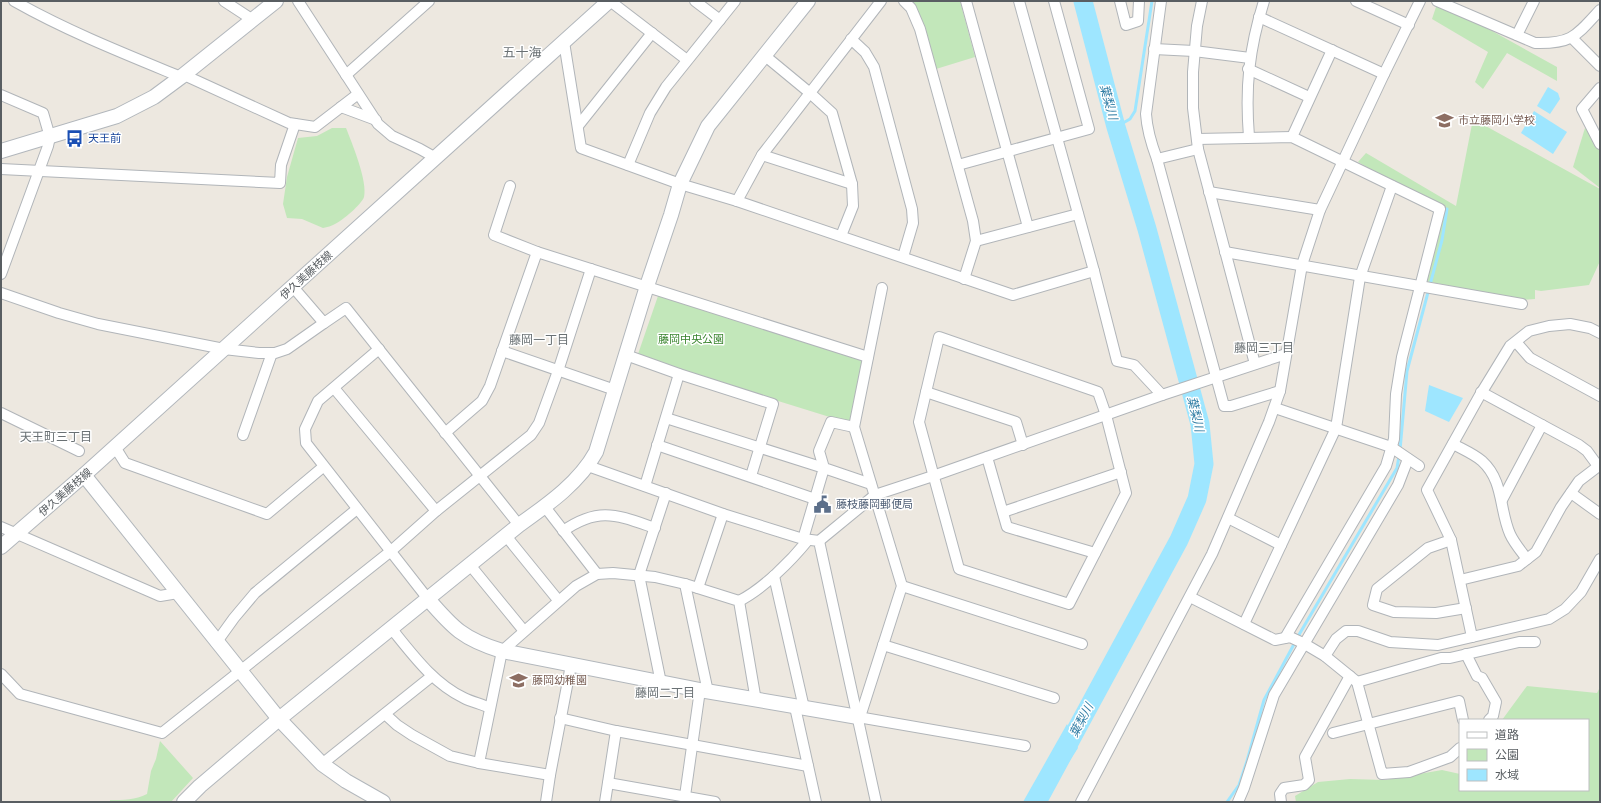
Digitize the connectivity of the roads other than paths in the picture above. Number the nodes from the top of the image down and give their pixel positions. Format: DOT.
graph roads {
  1 [pos="14,1"];
  2 [pos="35,1"];
  3 [pos="224,1"];
  4 [pos="276,1"];
  5 [pos="298,1"];
  6 [pos="429,1"];
  7 [pos="610,1"];
  8 [pos="695,1"];
  9 [pos="734,1"];
  10 [pos="808,1"];
  11 [pos="881,1"];
  12 [pos="904,1"];
  13 [pos="966,1"];
  14 [pos="1018,1"];
  15 [pos="1054,1"];
  16 [pos="1120,1"];
  17 [pos="1139,1"];
  18 [pos="1161,1"];
  19 [pos="1202,1"];
  20 [pos="1264,1"];
  21 [pos="1356,1"];
  22 [pos="1420,1"];
  23 [pos="1437,1"];
  24 [pos="1534,1"];
  25 [pos="1600,10"];
  26 [pos="31,11"];
  27 [pos="1259,17"];
  28 [pos="253,20"];
  29 [pos="720,20"];
  30 [pos="1409,25"];
  31 [pos="652,33"];
  32 [pos="1516,35"];
  33 [pos="1572,38"];
  34 [pos="851,39"];
  35 [pos="564,42"];
  36 [pos="1154,49"];
  37 [pos="1332,50"];
  38 [pos="1194,51"];
  39 [pos="764,55"];
  40 [pos="1250,58"];
  41 [pos="687,60"];
  42 [pos="1600,66"];
  43 [pos="1248,69"];
  44 [pos="1384,74"];
  45 [pos="346,75"];
  46 [pos="183,76"];
  47 [pos="1600,88"];
  48 [pos="810,92"];
  49 [pos="358,94"];
  50 [pos="1,95"];
  51 [pos="1309,98"];
  52 [pos="341,107"];
  53 [pos="376,120"];
  54 [pos="295,124"];
  55 [pos="578,126"];
  56 [pos="50,137"];
  57 [pos="1056,137"];
  58 [pos="1249,137"];
  59 [pos="1292,137"];
  60 [pos="1198,144"];
  61 [pos="1600,144"];
  62 [pos="1,151"];
  63 [pos="1007,151"];
  64 [pos="762,155"];
  65 [pos="436,158"];
  66 [pos="1157,158"];
  67 [pos="1342,161"];
  68 [pos="628,165"];
  69 [pos="958,165"];
  70 [pos="1,169"];
  71 [pos="38,171"];
  72 [pos="680,184"];
  73 [pos="852,184"];
  74 [pos="510,186"];
  75 [pos="1392,186"];
  76 [pos="1209,192"];
  77 [pos="737,201"];
  78 [pos="1320,210"];
  79 [pos="1078,214"];
  80 [pos="1028,227"];
  81 [pos="841,236"];
  82 [pos="976,241"];
  83 [pos="537,252"];
  84 [pos="1225,252"];
  85 [pos="903,257"];
  86 [pos="1302,265"];
  87 [pos="591,269"];
  88 [pos="1094,271"];
  89 [pos="1,274"];
  90 [pos="1360,277"];
  91 [pos="964,279"];
  92 [pos="647,286"];
  93 [pos="1420,286"];
  94 [pos="293,287"];
  95 [pos="882,288"];
  96 [pos="1,293"];
  97 [pos="1522,304"];
  98 [pos="324,323"];
  99 [pos="1600,333"];
  100 [pos="1516,342"];
  101 [pos="224,349"];
  102 [pos="379,349"];
  103 [pos="502,351"];
  104 [pos="272,352"];
  105 [pos="1286,354"];
  106 [pos="626,355"];
  107 [pos="868,357"];
  108 [pos="1255,364"];
  109 [pos="558,371"];
  110 [pos="679,374"];
  111 [pos="1217,377"];
  112 [pos="334,388"];
  113 [pos="615,390"];
  114 [pos="1280,391"];
  115 [pos="926,392"];
  116 [pos="1481,392"];
  117 [pos="1162,395"];
  118 [pos="1600,396"];
  119 [pos="1275,408"];
  120 [pos="1,413"];
  121 [pos="1106,415"];
  122 [pos="666,418"];
  123 [pos="1542,425"];
  124 [pos="854,427"];
  125 [pos="1336,428"];
  126 [pos="445,433"];
  127 [pos="243,435"];
  128 [pos="1453,444"];
  129 [pos="658,445"];
  130 [pos="1023,445"];
  131 [pos="115,447"];
  132 [pos="1392,447"];
  133 [pos="760,448"];
  134 [pos="79,451"];
  135 [pos="987,458"];
  136 [pos="1408,459"];
  137 [pos="588,466"];
  138 [pos="1419,466"];
  139 [pos="1599,466"];
  140 [pos="323,467"];
  141 [pos="824,468"];
  142 [pos="1121,472"];
  143 [pos="84,475"];
  144 [pos="480,476"];
  145 [pos="751,476"];
  146 [pos="933,476"];
  147 [pos="871,484"];
  148 [pos="645,486"];
  149 [pos="666,493"];
  150 [pos="1571,493"];
  151 [pos="875,495"];
  152 [pos="815,499"];
  153 [pos="1502,500"];
  154 [pos="545,507"];
  155 [pos="357,509"];
  156 [pos="436,511"];
  157 [pos="1003,512"];
  158 [pos="723,514"];
  159 [pos="1600,514"];
  160 [pos="1228,518"];
  161 [pos="519,525"];
  162 [pos="1,527"];
  163 [pos="655,528"];
  164 [pos="563,531"];
  165 [pos="17,534"];
  166 [pos="506,536"];
  167 [pos="805,540"];
  168 [pos="1451,540"];
  169 [pos="819,542"];
  170 [pos="1281,545"];
  171 [pos="1,548"];
  172 [pos="391,551"];
  173 [pos="1095,553"];
  174 [pos="1527,559"];
  175 [pos="1600,559"];
  176 [pos="470,565"];
  177 [pos="597,574"];
  178 [pos="639,576"];
  179 [pos="774,576"];
  180 [pos="1460,580"];
  181 [pos="685,584"];
  182 [pos="902,586"];
  183 [pos="698,588"];
  184 [pos="178,593"];
  185 [pos="1190,597"];
  186 [pos="428,599"];
  187 [pos="558,600"];
  188 [pos="739,602"];
  189 [pos="1466,608"];
  190 [pos="1244,624"];
  191 [pos="392,628"];
  192 [pos="524,631"];
  193 [pos="1472,637"];
  194 [pos="1285,638"];
  195 [pos="216,642"];
  196 [pos="1535,642"];
  197 [pos="1303,643"];
  198 [pos="1082,644"];
  199 [pos="883,645"];
  200 [pos="502,651"];
  201 [pos="1466,654"];
  202 [pos="1325,656"];
  203 [pos="571,664"];
  204 [pos="240,671"];
  205 [pos="1,674"];
  206 [pos="432,676"];
  207 [pos="1353,679"];
  208 [pos="661,683"];
  209 [pos="704,691"];
  210 [pos="1054,698"];
  211 [pos="756,701"];
  212 [pos="490,708"];
  213 [pos="800,708"];
  214 [pos="386,714"];
  215 [pos="859,717"];
  216 [pos="560,718"];
  217 [pos="279,719"];
  218 [pos="1463,719"];
  219 [pos="1491,719"];
  220 [pos="1368,724"];
  221 [pos="616,730"];
  222 [pos="1333,733"];
  223 [pos="692,745"];
  224 [pos="1025,746"];
  225 [pos="1459,749"];
  226 [pos="479,763"];
  227 [pos="322,764"];
  228 [pos="808,766"];
  229 [pos="550,775"];
  230 [pos="608,783"];
  231 [pos="685,796"];
  232 [pos="184,802"];
  233 [pos="383,802"];
  234 [pos="546,802"];
  235 [pos="605,802"];
  236 [pos="715,802"];
  237 [pos="816,802"];
  238 [pos="876,802"];
  239 [pos="1081,802"];
  240 [pos="1238,802"];
  241 [pos="1281,802"];
  1 -- 26 [label="street"];
  2 -- 26 [label="street"];
  3 -- 28 [label="street"];
  4 -- 28 [label="street"];
  5 -- 45 [label="street"];
  6 -- 45 [label="street"];
  7 -- 31 [label="street"];
  7 -- 35 [label="street, 伊久美藤枝線"];
  8 -- 29 [label="street"];
  9 -- 29 [label="street"];
  10 -- 39 [label="street"];
  11 -- 34 [label="street"];
  12 -- 69 [label="street"];
  13 -- 63 [label="street"];
  14 -- 57 [label="street"];
  15 -- 57 [label="street"];
  16 -- 17 [label="street"];
  18 -- 36 [label="street"];
  19 -- 38 [label="street"];
  20 -- 27 [label="street"];
  21 -- 30 [label="street"];
  22 -- 30 [label="street"];
  23 -- 32 [label="street"];
  24 -- 32 [label="street"];
  25 -- 33 [label="street"];
  26 -- 46 [label="street"];
  27 -- 37 [label="street"];
  27 -- 40 [label="street"];
  28 -- 46 [label="street"];
  29 -- 41 [label="street"];
  30 -- 44 [label="street"];
  31 -- 41 [label="street"];
  31 -- 55 [label="street"];
  32 -- 33 [label="street"];
  33 -- 42 [label="street"];
  34 -- 48 [label="street"];
  34 -- 85 [label="street"];
  35 -- 55 [label="street"];
  35 -- 65 [label="street, 伊久美藤枝線"];
  36 -- 38 [label="street"];
  36 -- 66 [label="street"];
  37 -- 44 [label="street"];
  37 -- 51 [label="street"];
  38 -- 40 [label="street"];
  38 -- 60 [label="street"];
  39 -- 48 [label="street"];
  39 -- 72 [label="street"];
  40 -- 43 [label="street"];
  41 -- 68 [label="street"];
  43 -- 51 [label="street"];
  43 -- 58 [label="street"];
  44 -- 67 [label="street"];
  45 -- 49 [label="street"];
  46 -- 54 [label="street"];
  46 -- 56 [label="street"];
  47 -- 61 [label="street"];
  48 -- 64 [label="street"];
  48 -- 73 [label="street"];
  49 -- 52 [label="street"];
  49 -- 53 [label="street"];
  50 -- 56 [label="street"];
  51 -- 59 [label="street"];
  52 -- 53 [label="street"];
  52 -- 54 [label="street"];
  53 -- 65 [label="street"];
  54 -- 71 [label="street"];
  55 -- 68 [label="street"];
  56 -- 62 [label="street"];
  56 -- 71 [label="street"];
  57 -- 63 [label="street"];
  57 -- 79 [label="street"];
  58 -- 59 [label="street"];
  58 -- 60 [label="street"];
  59 -- 67 [label="street"];
  60 -- 66 [label="street"];
  60 -- 76 [label="street"];
  63 -- 69 [label="street"];
  63 -- 80 [label="street"];
  64 -- 73 [label="street"];
  64 -- 77 [label="street"];
  65 -- 94 [label="street, 伊久美藤枝線"];
  66 -- 111 [label="street"];
  67 -- 75 [label="street"];
  67 -- 78 [label="street"];
  68 -- 72 [label="street"];
  69 -- 82 [label="street"];
  70 -- 71 [label="street"];
  71 -- 89 [label="street"];
  72 -- 77 [label="street"];
  72 -- 92 [label="street"];
  73 -- 81 [label="street"];
  74 -- 83 [label="street"];
  75 -- 90 [label="street"];
  75 -- 93 [label="street"];
  76 -- 78 [label="street"];
  76 -- 84 [label="street"];
  77 -- 81 [label="street"];
  78 -- 86 [label="street"];
  79 -- 80 [label="street"];
  79 -- 88 [label="street"];
  80 -- 82 [label="street"];
  81 -- 85 [label="street"];
  82 -- 91 [label="street"];
  83 -- 87 [label="street"];
  83 -- 103 [label="street"];
  84 -- 86 [label="street"];
  84 -- 108 [label="street"];
  85 -- 91 [label="street"];
  86 -- 90 [label="street"];
  86 -- 105 [label="street"];
  87 -- 92 [label="street"];
  87 -- 109 [label="street"];
  88 -- 91 [label="street"];
  88 -- 117 [label="street"];
  90 -- 93 [label="street"];
  90 -- 125 [label="street"];
  92 -- 106 [label="street"];
  92 -- 107 [label="street"];
  93 -- 97 [label="street"];
  93 -- 132 [label="street"];
  94 -- 98 [label="street"];
  94 -- 101 [label="street, 伊久美藤枝線"];
  95 -- 107 [label="street"];
  96 -- 101 [label="street"];
  98 -- 102 [label="street"];
  98 -- 104 [label="street"];
  99 -- 100 [label="street"];
  100 -- 116 [label="street"];
  100 -- 118 [label="street"];
  101 -- 104 [label="street"];
  101 -- 131 [label="street, 伊久美藤枝線"];
  102 -- 112 [label="street"];
  102 -- 126 [label="street"];
  103 -- 109 [label="street"];
  103 -- 126 [label="street"];
  104 -- 127 [label="street"];
  105 -- 108 [label="street"];
  105 -- 114 [label="street"];
  106 -- 110 [label="street"];
  106 -- 113 [label="street"];
  107 -- 124 [label="street"];
  108 -- 111 [label="street"];
  109 -- 113 [label="street"];
  109 -- 144 [label="street"];
  110 -- 122 [label="street"];
  110 -- 133 [label="street"];
  111 -- 114 [label="street"];
  111 -- 117 [label="street"];
  112 -- 140 [label="street"];
  112 -- 156 [label="street"];
  113 -- 137 [label="street"];
  114 -- 119 [label="street"];
  115 -- 121 [label="street"];
  115 -- 130 [label="street"];
  115 -- 146 [label="street"];
  116 -- 123 [label="street"];
  116 -- 128 [label="street"];
  117 -- 121 [label="street"];
  119 -- 125 [label="street"];
  119 -- 160 [label="street"];
  120 -- 134 [label="street"];
  121 -- 130 [label="street"];
  121 -- 142 [label="street"];
  122 -- 129 [label="street"];
  122 -- 133 [label="street"];
  123 -- 139 [label="street"];
  123 -- 153 [label="street"];
  124 -- 141 [label="street"];
  124 -- 147 [label="street"];
  125 -- 132 [label="street"];
  125 -- 170 [label="street"];
  126 -- 144 [label="street"];
  128 -- 153 [label="street"];
  128 -- 168 [label="street"];
  129 -- 145 [label="street"];
  129 -- 148 [label="street"];
  130 -- 135 [label="street"];
  131 -- 140 [label="street"];
  131 -- 143 [label="street, 伊久美藤枝線"];
  132 -- 136 [label="street"];
  132 -- 194 [label="street"];
  133 -- 141 [label="street"];
  133 -- 145 [label="street"];
  135 -- 146 [label="street"];
  135 -- 157 [label="street"];
  136 -- 138 [label="street"];
  136 -- 197 [label="street"];
  137 -- 148 [label="street"];
  137 -- 154 [label="street"];
  139 -- 150 [label="street"];
  140 -- 155 [label="street"];
  141 -- 147 [label="street"];
  141 -- 152 [label="street"];
  142 -- 157 [label="street"];
  142 -- 173 [label="street"];
  143 -- 165 [label="street, 伊久美藤枝線"];
  143 -- 184 [label="street"];
  144 -- 156 [label="street"];
  144 -- 161 [label="street"];
  145 -- 152 [label="street"];
  146 -- 151 [label="street"];
  146 -- 173 [label="street"];
  147 -- 151 [label="street"];
  148 -- 149 [label="street"];
  149 -- 158 [label="street"];
  149 -- 163 [label="street"];
  150 -- 159 [label="street"];
  150 -- 174 [label="street"];
  151 -- 169 [label="street"];
  151 -- 182 [label="street"];
  152 -- 167 [label="street"];
  153 -- 174 [label="street"];
  154 -- 161 [label="street"];
  154 -- 164 [label="street"];
  155 -- 172 [label="street"];
  155 -- 195 [label="street"];
  156 -- 172 [label="street"];
  157 -- 173 [label="street"];
  158 -- 167 [label="street"];
  158 -- 183 [label="street"];
  160 -- 170 [label="street"];
  160 -- 185 [label="street"];
  161 -- 166 [label="street"];
  162 -- 165 [label="street"];
  163 -- 164 [label="street"];
  163 -- 178 [label="street"];
  164 -- 177 [label="street"];
  165 -- 171 [label="street, 伊久美藤枝線"];
  165 -- 184 [label="street"];
  166 -- 176 [label="street"];
  166 -- 187 [label="street"];
  167 -- 169 [label="street"];
  167 -- 179 [label="street"];
  168 -- 180 [label="street"];
  168 -- 189 [label="street"];
  169 -- 215 [label="street"];
  170 -- 190 [label="street"];
  172 -- 186 [label="street"];
  172 -- 204 [label="street"];
  174 -- 180 [label="street"];
  175 -- 193 [label="street"];
  176 -- 186 [label="street"];
  176 -- 192 [label="street"];
  177 -- 178 [label="street"];
  177 -- 187 [label="street"];
  178 -- 181 [label="street"];
  178 -- 208 [label="street"];
  179 -- 188 [label="street"];
  179 -- 213 [label="street"];
  180 -- 189 [label="street"];
  181 -- 183 [label="street"];
  181 -- 209 [label="street"];
  182 -- 198 [label="street"];
  182 -- 199 [label="street"];
  183 -- 188 [label="street"];
  184 -- 195 [label="street"];
  185 -- 190 [label="street"];
  185 -- 239 [label="street"];
  186 -- 191 [label="street"];
  186 -- 200 [label="street"];
  187 -- 192 [label="street"];
  188 -- 211 [label="street"];
  189 -- 193 [label="street"];
  190 -- 194 [label="street"];
  191 -- 206 [label="street"];
  191 -- 217 [label="street"];
  192 -- 200 [label="street"];
  193 -- 202 [label="street"];
  194 -- 197 [label="street"];
  195 -- 204 [label="street"];
  196 -- 201 [label="street"];
  197 -- 202 [label="street"];
  197 -- 240 [label="street"];
  199 -- 210 [label="street"];
  199 -- 215 [label="street"];
  200 -- 203 [label="street"];
  200 -- 212 [label="street"];
  201 -- 207 [label="street"];
  201 -- 219 [label="street"];
  202 -- 207 [label="street"];
  203 -- 208 [label="street"];
  203 -- 216 [label="street"];
  204 -- 205 [label="street"];
  204 -- 217 [label="street"];
  206 -- 212 [label="street"];
  206 -- 214 [label="street"];
  207 -- 220 [label="street"];
  207 -- 241 [label="street"];
  208 -- 209 [label="street"];
  209 -- 211 [label="street"];
  209 -- 223 [label="street"];
  211 -- 213 [label="street"];
  212 -- 226 [label="street"];
  213 -- 215 [label="street"];
  213 -- 228 [label="street"];
  214 -- 226 [label="street"];
  214 -- 227 [label="street"];
  215 -- 224 [label="street"];
  215 -- 238 [label="street"];
  216 -- 221 [label="street"];
  216 -- 229 [label="street"];
  217 -- 227 [label="street"];
  217 -- 232 [label="street"];
  218 -- 220 [label="street"];
  220 -- 222 [label="street"];
  220 -- 225 [label="street"];
  221 -- 223 [label="street"];
  221 -- 230 [label="street"];
  223 -- 228 [label="street"];
  223 -- 231 [label="street"];
  226 -- 229 [label="street"];
  227 -- 233 [label="street"];
  228 -- 237 [label="street"];
  229 -- 234 [label="street"];
  230 -- 231 [label="street"];
  230 -- 235 [label="street"];
  231 -- 236 [label="street"];
}
